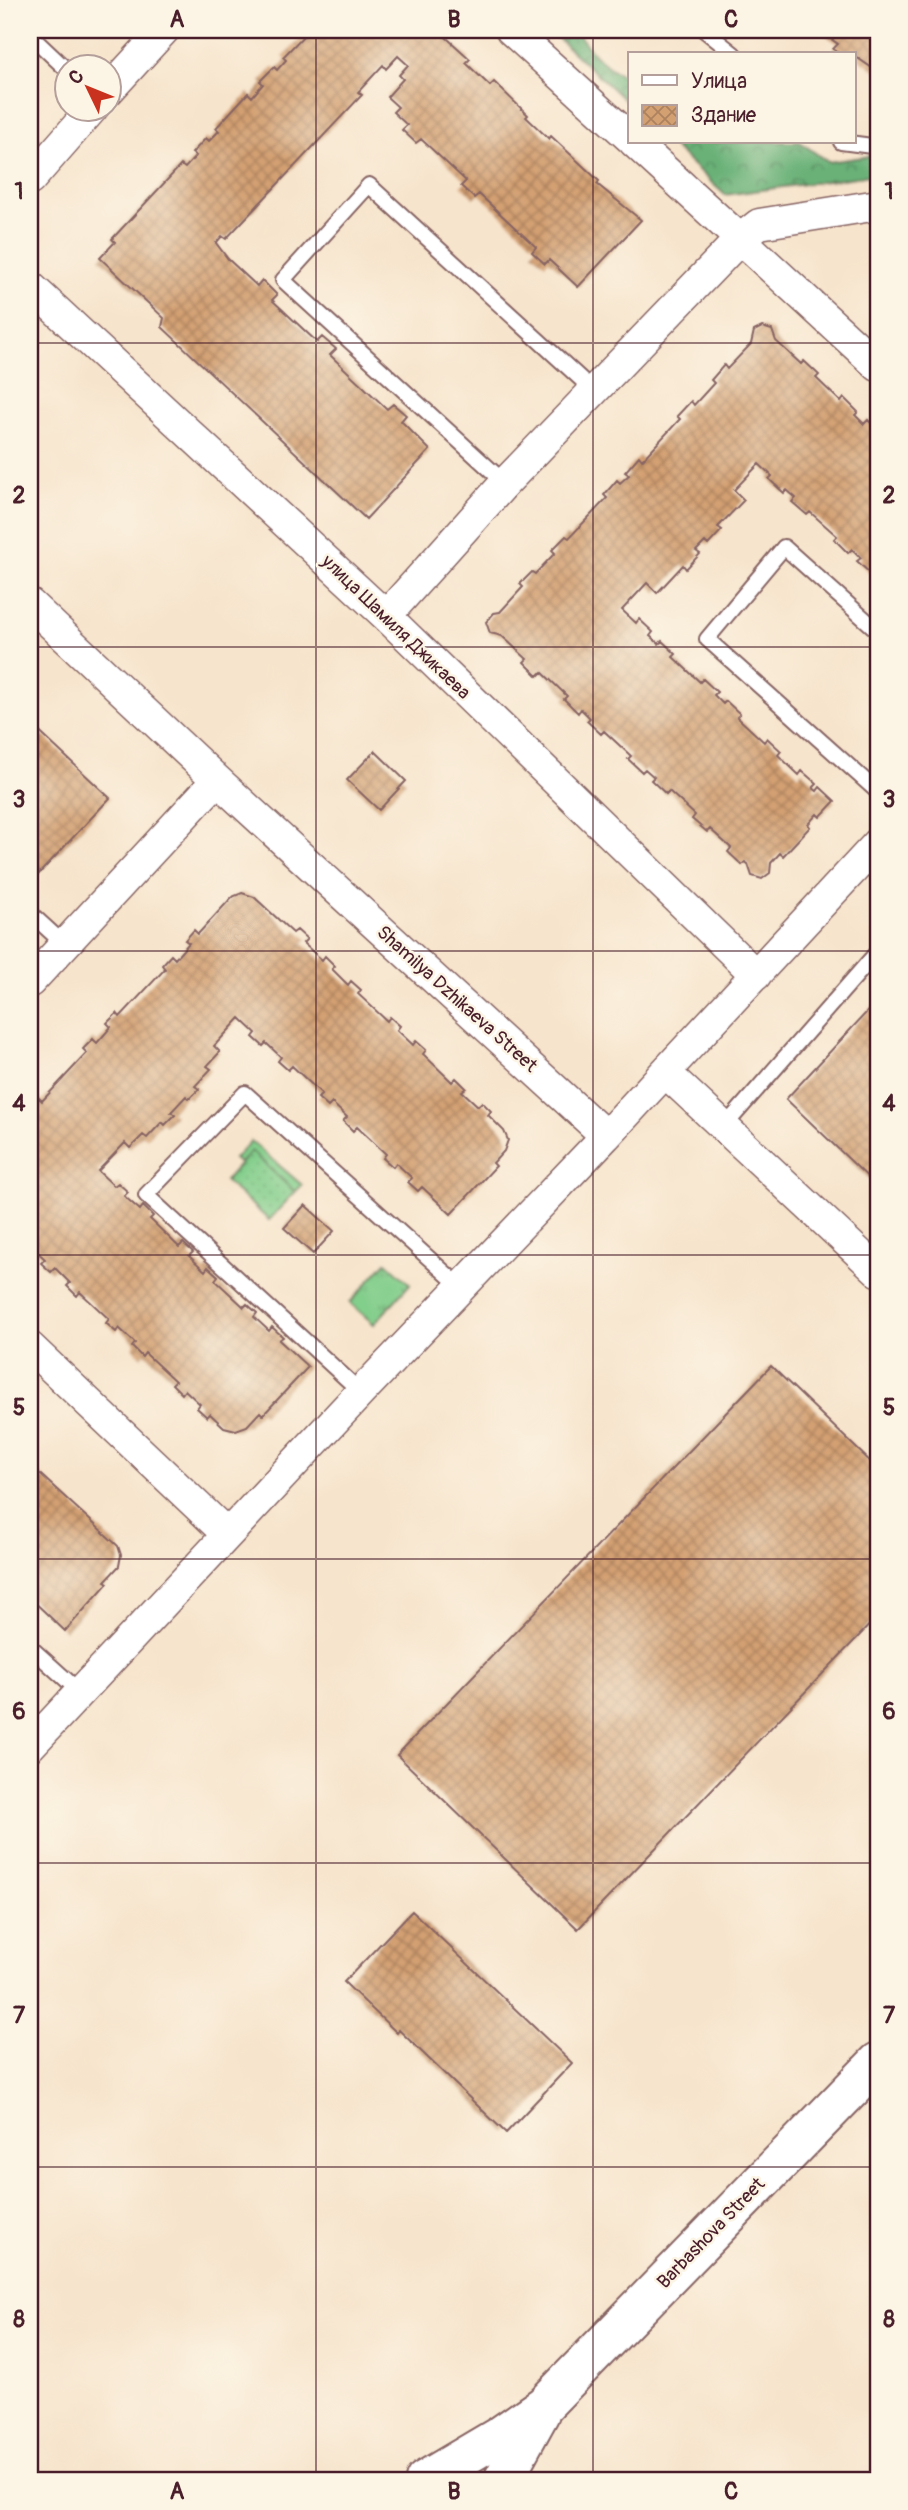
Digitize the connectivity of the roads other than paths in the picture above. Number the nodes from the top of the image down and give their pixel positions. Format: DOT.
graph roads {
  1 [pos="164,30"];
  2 [pos="512,30"];
  3 [pos="704,30"];
  4 [pos="30,35"];
  5 [pos="732,52"];
  6 [pos="52,56"];
  7 [pos="122,76"];
  8 [pos="81,122"];
  9 [pos="628,136"];
  10 [pos="878,143"];
  11 [pos="636,144"];
  12 [pos="856,144"];
  13 [pos="30,180"];
  14 [pos="878,205"];
  15 [pos="740,239"];
  16 [pos="30,286"];
  17 [pos="878,366"];
  18 [pos="594,391"];
  19 [pos="505,483"];
  20 [pos="30,604"];
  21 [pos="386,616"];
  22 [pos="878,631"];
  23 [pos="216,780"];
  24 [pos="878,792"];
  25 [pos="878,843"];
  26 [pos="30,913"];
  27 [pos="65,945"];
  28 [pos="878,951"];
  29 [pos="756,975"];
  30 [pos="30,982"];
  31 [pos="665,1072"];
  32 [pos="724,1127"];
  33 [pos="606,1136"];
  34 [pos="878,1271"];
  35 [pos="462,1288"];
  36 [pos="30,1347"];
  37 [pos="361,1392"];
  38 [pos="227,1534"];
  39 [pos="30,1647"];
  40 [pos="80,1693"];
  41 [pos="30,1746"];
  42 [pos="878,2062"];
  43 [pos="544,2405"];
  44 [pos="425,2480"];
  45 [pos="503,2480"];
  1 -- 7 [label="street"];
  2 -- 9 [label="street"];
  3 -- 5 [label="lane"];
  4 -- 6 [label="lane"];
  8 -- 13 [label="street"];
  10 -- 12 [label="lane"];
  11 -- 15 [label="street"];
  14 -- 15 [label="street"];
  15 -- 17 [label="street"];
  15 -- 18 [label="street"];
  16 -- 21 [label="street, улица Шамиля Джикаева"];
  18 -- 19 [label="street"];
  18 -- 19 [label="lane"];
  19 -- 21 [label="street"];
  20 -- 23 [label="street, Shamilya Dzhikaeva Street"];
  21 -- 29 [label="street, улица Шамиля Джикаева"];
  22 -- 24 [label="lane"];
  23 -- 27 [label="street"];
  23 -- 33 [label="street, Shamilya Dzhikaeva Street"];
  25 -- 29 [label="street"];
  26 -- 27 [label="lane"];
  27 -- 30 [label="street"];
  28 -- 32 [label="lane"];
  29 -- 31 [label="street"];
  31 -- 32 [label="street"];
  31 -- 33 [label="street"];
  32 -- 34 [label="street"];
  33 -- 35 [label="street"];
  35 -- 37 [label="street"];
  35 -- 37 [label="lane"];
  36 -- 38 [label="street"];
  37 -- 38 [label="street"];
  38 -- 40 [label="street"];
  39 -- 40 [label="lane"];
  40 -- 41 [label="street"];
  42 -- 43 [label="main road, Barbashova Street"];
  43 -- 44 [label="main road, Barbashova Street"];
  43 -- 45 [label="main road, Barbashova Street"];
}
